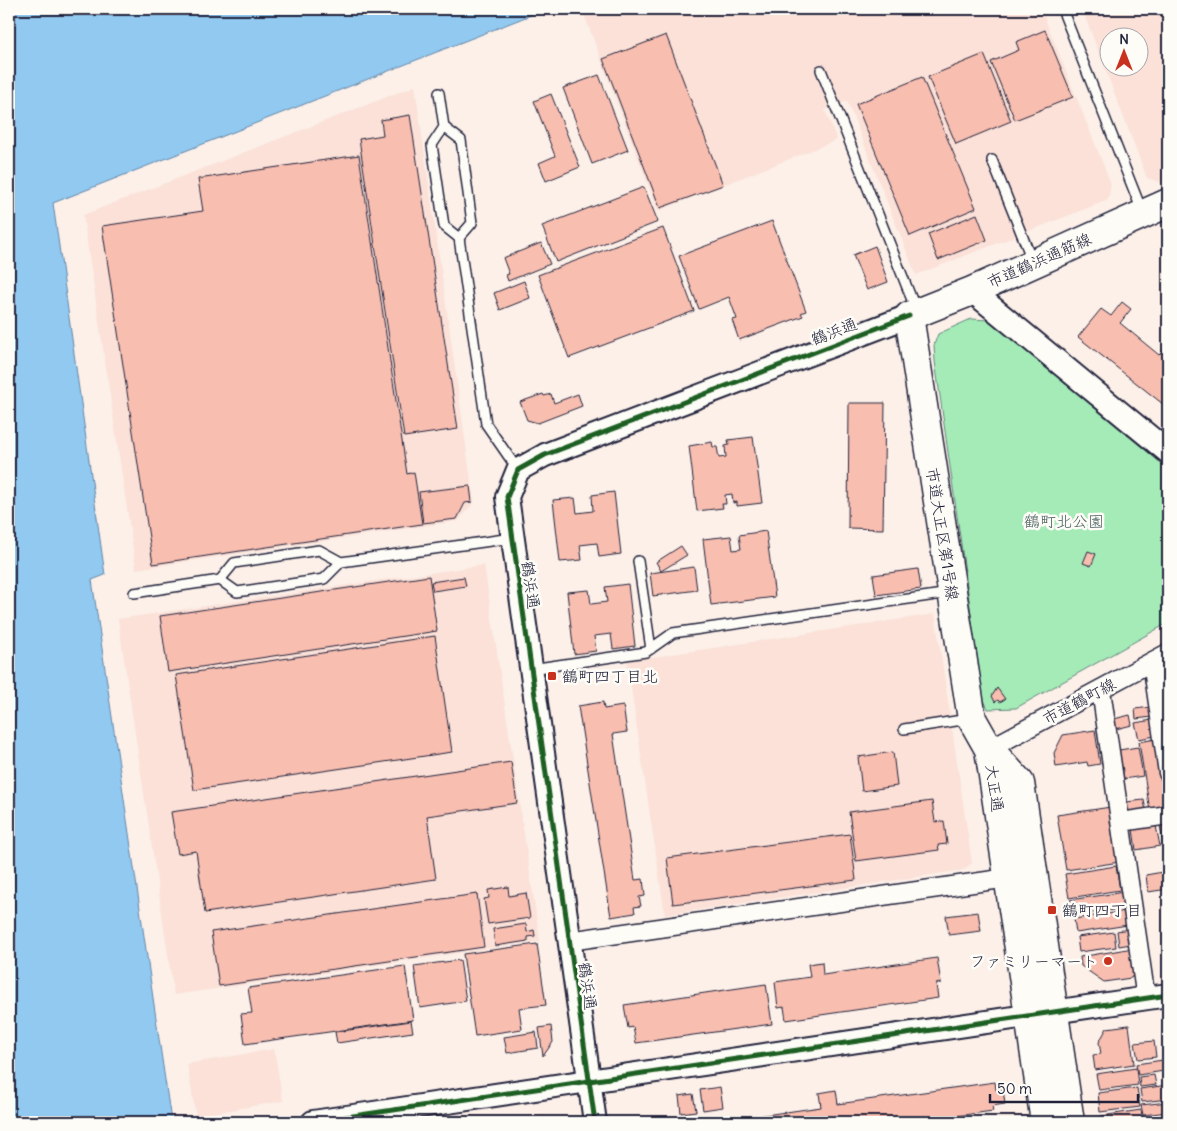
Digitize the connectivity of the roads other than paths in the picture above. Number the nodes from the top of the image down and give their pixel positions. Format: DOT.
graph roads {
  1 [pos="1062,9"];
  2 [pos="821,70"];
  3 [pos="440,93"];
  4 [pos="444,127"];
  5 [pos="992,160"];
  6 [pos="1168,203"];
  7 [pos="1142,214"];
  8 [pos="459,238"];
  9 [pos="1033,263"];
  10 [pos="972,290"];
  11 [pos="913,314"];
  12 [pos="1168,452"];
  13 [pos="518,470"];
  14 [pos="512,538"];
  15 [pos="341,562"];
  16 [pos="638,562"];
  17 [pos="220,580"];
  18 [pos="134,592"];
  19 [pos="952,593"];
  20 [pos="652,648"];
  21 [pos="1168,653"];
  22 [pos="1152,662"];
  23 [pos="530,669"];
  24 [pos="1101,690"];
  25 [pos="972,719"];
  26 [pos="904,729"];
  27 [pos="989,749"];
  28 [pos="1168,773"];
  29 [pos="1168,815"];
  30 [pos="1121,822"];
  31 [pos="1008,878"];
  32 [pos="569,941"];
  33 [pos="1168,996"];
  34 [pos="1146,999"];
  35 [pos="1042,1014"];
  36 [pos="589,1082"];
  37 [pos="313,1122"];
  38 [pos="595,1122"];
  39 [pos="1045,1122"];
  40 [pos="1070,1122"];
  1 -- 7 [label="lane"];
  2 -- 11 [label="lane"];
  3 -- 4 [label="lane"];
  4 -- 8 [label="lane"];
  4 -- 8 [label="lane"];
  5 -- 9 [label="lane"];
  6 -- 7 [label="main road, 市道鶴浜通筋線"];
  7 -- 9 [label="main road, 市道鶴浜通筋線"];
  8 -- 13 [label="lane"];
  9 -- 10 [label="main road, 市道鶴浜通筋線"];
  10 -- 11 [label="main road, 市道鶴浜通筋線"];
  10 -- 12 [label="street"];
  11 -- 13 [label="street, 鶴浜通"];
  11 -- 19 [label="main road, 市道大正区第1号線"];
  13 -- 14 [label="street, 鶴浜通"];
  14 -- 15 [label="lane"];
  14 -- 23 [label="street, 鶴浜通"];
  15 -- 17 [label="lane"];
  15 -- 17 [label="lane"];
  16 -- 20 [label="lane"];
  17 -- 18 [label="lane"];
  19 -- 20 [label="lane"];
  19 -- 25 [label="main road, 市道大正区第1号線"];
  20 -- 23 [label="lane"];
  21 -- 22 [label="street, 市道鶴町線"];
  22 -- 24 [label="street, 市道鶴町線"];
  22 -- 28 [label="street"];
  23 -- 32 [label="street, 鶴浜通"];
  24 -- 27 [label="street, 市道鶴町線"];
  24 -- 30 [label="street"];
  25 -- 26 [label="lane"];
  25 -- 27 [label="main road, 市道大正区第1号線"];
  27 -- 31 [label="main road, 大正通"];
  27 -- 35 [label="main road, 大正通"];
  29 -- 30 [label="street"];
  30 -- 34 [label="street"];
  31 -- 32 [label="street"];
  31 -- 35 [label="main road, 大正通"];
  32 -- 36 [label="street, 鶴浜通"];
  33 -- 34 [label="street"];
  34 -- 35 [label="street"];
  35 -- 36 [label="street"];
  35 -- 39 [label="main road, 大正通"];
  35 -- 40 [label="main road, 大正通"];
  36 -- 37 [label="street"];
  36 -- 38 [label="street, 鶴浜通"];
}
